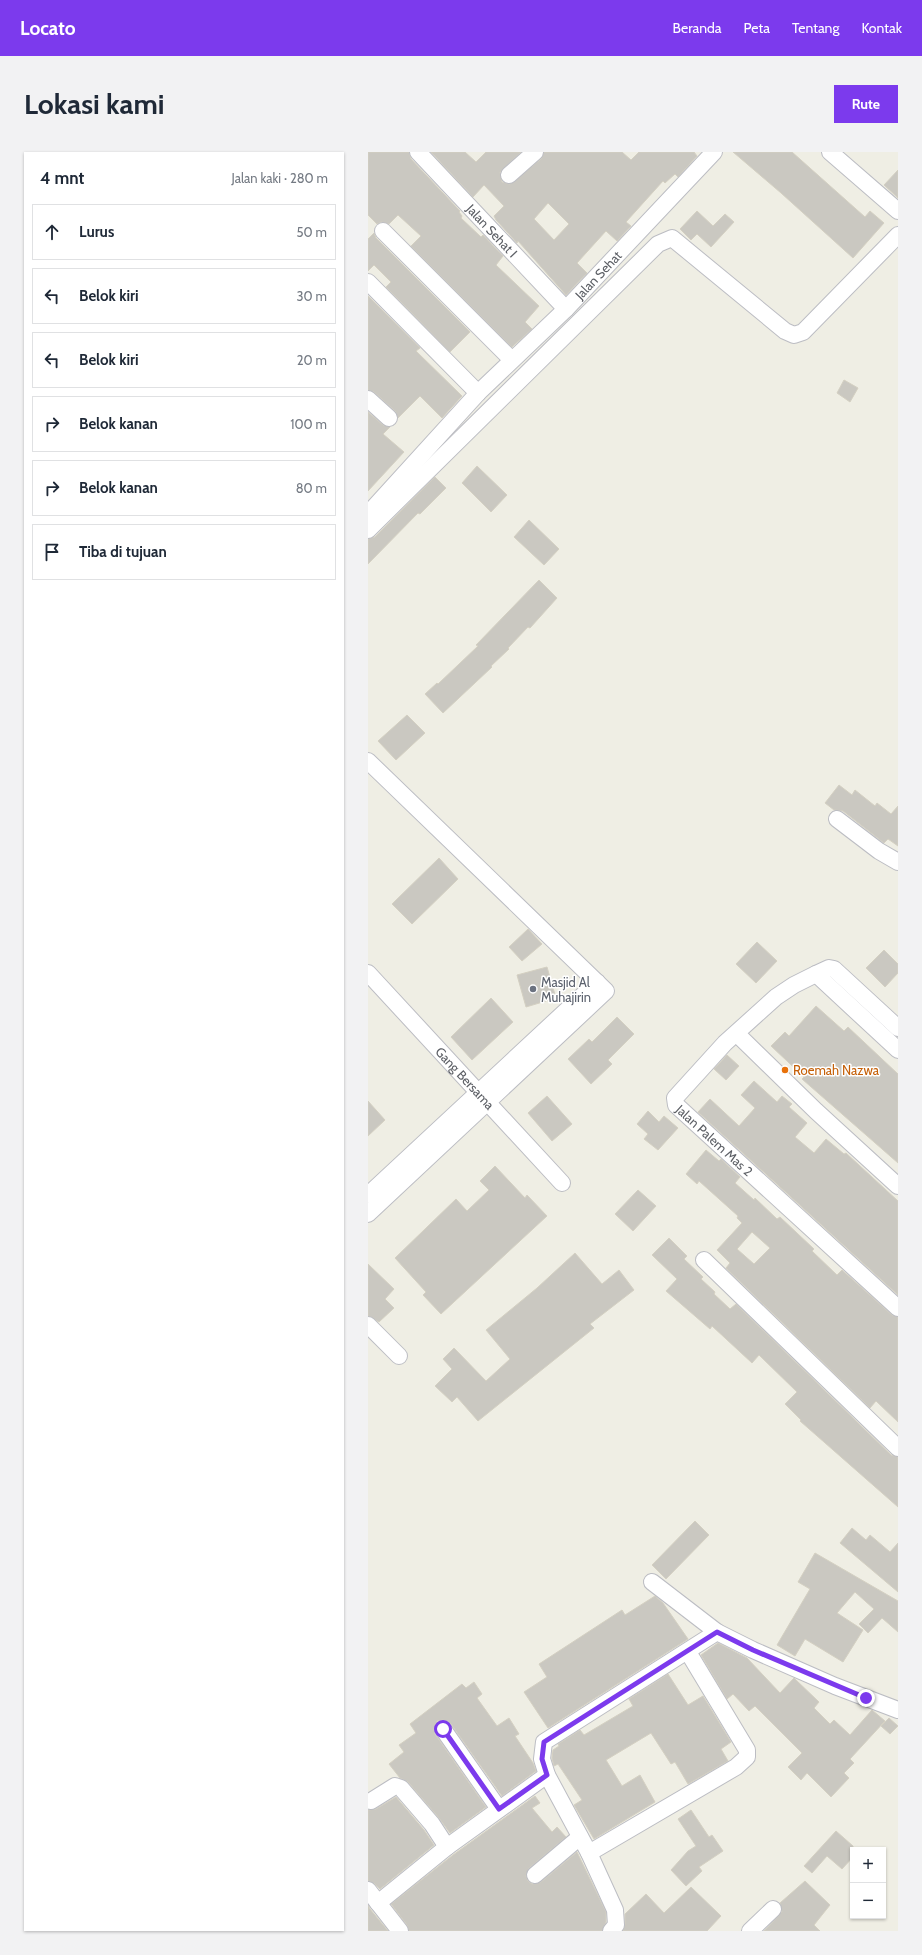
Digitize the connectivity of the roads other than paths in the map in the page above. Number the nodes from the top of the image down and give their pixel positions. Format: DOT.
graph roads {
  1 [pos="418,152"];
  2 [pos="535,152"];
  3 [pos="714,152"];
  4 [pos="830,152"];
  5 [pos="509,175"];
  6 [pos="898,210"];
  7 [pos="383,231"];
  8 [pos="898,235"];
  9 [pos="368,282"];
  10 [pos="566,309"];
  11 [pos="512,360"];
  12 [pos="478,393"];
  13 [pos="368,400"];
  14 [pos="389,418"];
  15 [pos="368,514"];
  16 [pos="368,530"];
  17 [pos="371,770"];
  18 [pos="837,819"];
  19 [pos="898,862"];
  20 [pos="368,973"];
  21 [pos="816,974"];
  22 [pos="898,1028"];
  23 [pos="737,1034"];
  24 [pos="898,1050"];
  25 [pos="482,1098"];
  26 [pos="421,1156"];
  27 [pos="562,1183"];
  28 [pos="898,1186"];
  29 [pos="368,1195"];
  30 [pos="368,1214"];
  31 [pos="704,1260"];
  32 [pos="898,1308"];
  33 [pos="368,1325"];
  34 [pos="399,1356"];
  35 [pos="898,1448"];
  36 [pos="652,1582"];
  37 [pos="717,1632"];
  38 [pos="688,1652"];
  39 [pos="898,1710"];
  40 [pos="443,1729"];
  41 [pos="547,1775"];
  42 [pos="371,1801"];
  43 [pos="499,1809"];
  44 [pos="580,1837"];
  45 [pos="447,1847"];
  46 [pos="589,1853"];
  47 [pos="535,1875"];
  48 [pos="368,1890"];
  49 [pos="378,1903"];
  50 [pos="774,1909"];
  51 [pos="400,1931"];
  52 [pos="611,1931"];
  53 [pos="750,1931"];
  1 -- 10 [label="street, Jalan Sehat I"];
  2 -- 5 [label="street"];
  3 -- 10 [label="street, Jalan Sehat"];
  4 -- 6 [label="street"];
  7 -- 11 [label="street"];
  8 -- 16 [label="street"];
  9 -- 12 [label="street"];
  10 -- 11 [label="street, Jalan Sehat"];
  11 -- 12 [label="street, Jalan Sehat"];
  12 -- 15 [label="street, Jalan Sehat"];
  13 -- 14 [label="street"];
  17 -- 25 [label="street"];
  18 -- 19 [label="street"];
  20 -- 25 [label="street, Gang Bersama"];
  21 -- 22 [label="street, Jalan Palem Mas 2"];
  21 -- 23 [label="street, Jalan Palem Mas 2"];
  21 -- 24 [label="street"];
  23 -- 28 [label="street"];
  23 -- 32 [label="street, Jalan Palem Mas 2"];
  25 -- 26 [label="street"];
  25 -- 27 [label="street, Gang Bersama"];
  26 -- 29 [label="street"];
  26 -- 30 [label="street"];
  31 -- 35 [label="street"];
  33 -- 34 [label="street"];
  36 -- 37 [label="street"];
  37 -- 38 [label="street"];
  37 -- 39 [label="street"];
  38 -- 41 [label="street"];
  38 -- 46 [label="street"];
  40 -- 43 [label="street"];
  41 -- 43 [label="street"];
  41 -- 44 [label="street"];
  42 -- 45 [label="street"];
  43 -- 45 [label="street"];
  44 -- 46 [label="street"];
  44 -- 47 [label="street"];
  45 -- 49 [label="street"];
  46 -- 52 [label="street"];
  48 -- 49 [label="street"];
  49 -- 51 [label="street"];
  50 -- 53 [label="street"];
}
